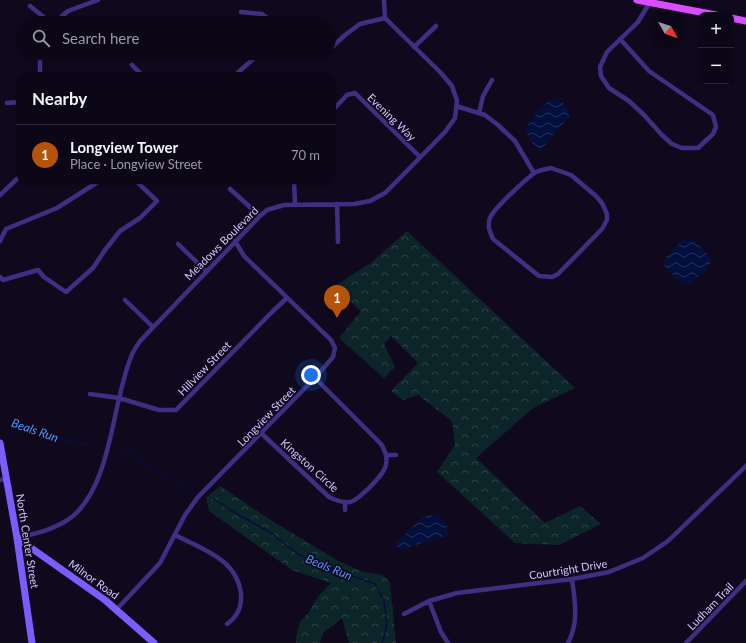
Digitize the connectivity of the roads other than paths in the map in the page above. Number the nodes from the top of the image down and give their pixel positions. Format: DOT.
graph roads {
  1 [pos="98,0"];
  2 [pos="384,0"];
  3 [pos="637,0"];
  4 [pos="650,2"];
  5 [pos="30,6"];
  6 [pos="241,12"];
  7 [pos="701,12"];
  8 [pos="43,16"];
  9 [pos="61,16"];
  10 [pos="265,16"];
  11 [pos="385,18"];
  12 [pos="734,19"];
  13 [pos="746,21"];
  14 [pos="436,26"];
  15 [pos="620,39"];
  16 [pos="336,43"];
  17 [pos="414,46"];
  18 [pos="40,60"];
  19 [pos="252,60"];
  20 [pos="132,65"];
  21 [pos="40,72"];
  22 [pos="138,72"];
  23 [pos="239,72"];
  24 [pos="492,80"];
  25 [pos="7,102"];
  26 [pos="16,102"];
  27 [pos="456,106"];
  28 [pos="336,107"];
  29 [pos="479,113"];
  30 [pos="420,158"];
  31 [pos="534,173"];
  32 [pos="16,180"];
  33 [pos="94,184"];
  34 [pos="139,184"];
  35 [pos="294,184"];
  36 [pos="230,189"];
  37 [pos="0,195"];
  38 [pos="295,204"];
  39 [pos="337,204"];
  40 [pos="260,216"];
  41 [pos="0,241"];
  42 [pos="235,241"];
  43 [pos="338,242"];
  44 [pos="178,244"];
  45 [pos="206,271"];
  46 [pos="0,277"];
  47 [pos="287,298"];
  48 [pos="125,300"];
  49 [pos="153,326"];
  50 [pos="315,378"];
  51 [pos="90,394"];
  52 [pos="119,398"];
  53 [pos="261,433"];
  54 [pos="0,443"];
  55 [pos="386,455"];
  56 [pos="396,455"];
  57 [pos="746,466"];
  58 [pos="3,480"];
  59 [pos="345,502"];
  60 [pos="344,510"];
  61 [pos="175,535"];
  62 [pos="17,538"];
  63 [pos="572,579"];
  64 [pos="746,581"];
  65 [pos="429,601"];
  66 [pos="117,609"];
  67 [pos="404,614"];
  68 [pos="228,624"];
  69 [pos="32,643"];
  70 [pos="154,643"];
  71 [pos="448,643"];
  72 [pos="568,643"];
  73 [pos="686,643"];
  1 -- 9 [label="street"];
  2 -- 11 [label="street"];
  3 -- 4 [label="main road"];
  4 -- 7 [label="main road"];
  4 -- 15 [label="street"];
  5 -- 8 [label="street"];
  6 -- 10 [label="street"];
  11 -- 16 [label="street"];
  11 -- 17 [label="street, Meadows Boulevard"];
  12 -- 13 [label="main road"];
  14 -- 17 [label="street"];
  15 -- 15 [label="street"];
  17 -- 27 [label="street, Meadows Boulevard"];
  18 -- 21 [label="street"];
  19 -- 23 [label="street"];
  20 -- 22 [label="street"];
  24 -- 29 [label="street"];
  25 -- 26 [label="street"];
  27 -- 29 [label="street"];
  27 -- 30 [label="street, Meadows Boulevard"];
  28 -- 30 [label="street, Evening Way"];
  29 -- 31 [label="street"];
  30 -- 39 [label="street, Meadows Boulevard"];
  31 -- 31 [label="street"];
  32 -- 37 [label="street"];
  33 -- 41 [label="street"];
  34 -- 46 [label="street"];
  35 -- 38 [label="street"];
  36 -- 40 [label="street"];
  38 -- 39 [label="street, Meadows Boulevard"];
  38 -- 40 [label="street, Meadows Boulevard"];
  39 -- 43 [label="street"];
  40 -- 42 [label="street, Meadows Boulevard"];
  42 -- 45 [label="street, Meadows Boulevard"];
  42 -- 47 [label="street, Longview Street"];
  44 -- 45 [label="street"];
  45 -- 49 [label="street, Meadows Boulevard"];
  47 -- 50 [label="street, Longview Street"];
  47 -- 52 [label="street, Hillview Street"];
  48 -- 49 [label="street"];
  49 -- 52 [label="street, Meadows Boulevard"];
  50 -- 53 [label="street, Longview Street"];
  50 -- 55 [label="street"];
  51 -- 52 [label="street, Hillview Street"];
  52 -- 62 [label="street, Meadows Boulevard"];
  53 -- 59 [label="street, Kingston Circle"];
  53 -- 61 [label="street, Longview Street"];
  54 -- 58 [label="main road, North Center Street"];
  55 -- 56 [label="street"];
  55 -- 59 [label="street, Kingston Circle"];
  57 -- 63 [label="street, Courtright Drive"];
  58 -- 62 [label="main road, North Center Street"];
  59 -- 60 [label="street"];
  61 -- 66 [label="street, Longview Street"];
  61 -- 68 [label="street"];
  62 -- 66 [label="main road, Milnor Road"];
  62 -- 69 [label="main road, North Center Street"];
  63 -- 65 [label="street, Courtright Drive"];
  63 -- 72 [label="street"];
  64 -- 73 [label="street, Ludham Trail"];
  65 -- 67 [label="street, Courtright Drive"];
  65 -- 71 [label="street"];
  66 -- 70 [label="main road, Milnor Road"];
}
